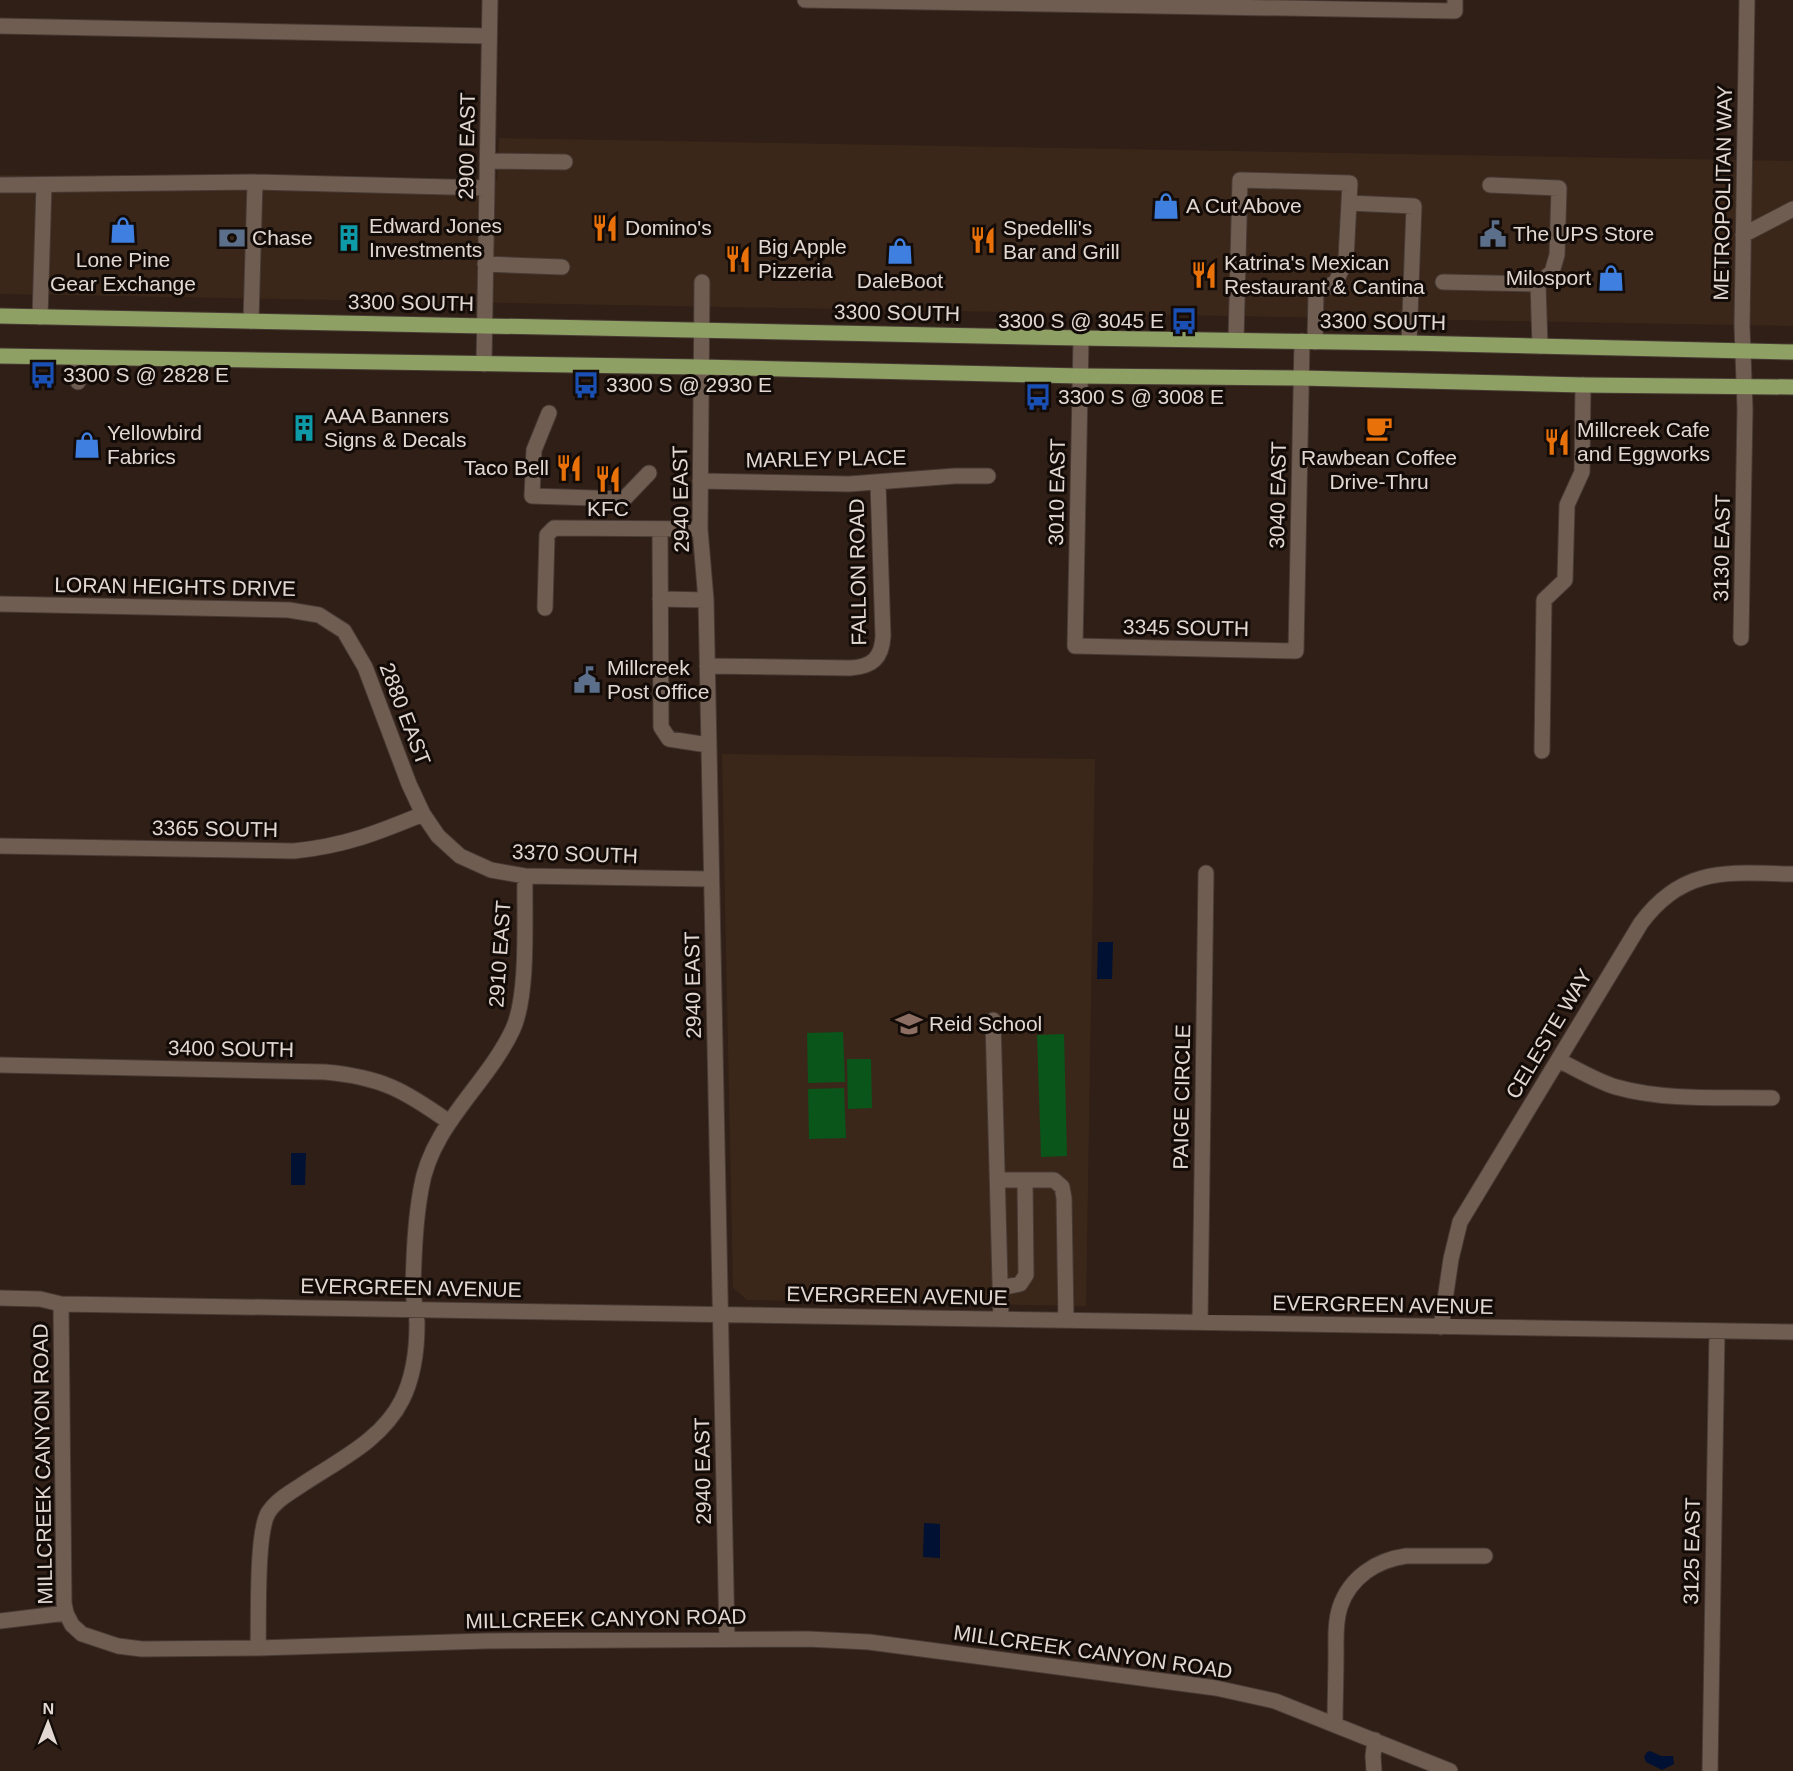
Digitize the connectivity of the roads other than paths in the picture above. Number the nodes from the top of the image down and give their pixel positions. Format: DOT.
graph roads {
  1 [pos="490,0"];
  2 [pos="805,0"];
  3 [pos="1747,0"];
  4 [pos="1455,5"];
  5 [pos="0,26"];
  6 [pos="489,36"];
  7 [pos="487,161"];
  8 [pos="565,162"];
  9 [pos="255,182"];
  10 [pos="0,185"];
  11 [pos="44,185"];
  12 [pos="1490,185"];
  13 [pos="487,188"];
  14 [pos="1349,203"];
  15 [pos="1793,209"];
  16 [pos="1743,235"];
  17 [pos="485,264"];
  18 [pos="562,267"];
  19 [pos="702,282"];
  20 [pos="1443,282"];
  21 [pos="1538,284"];
  22 [pos="0,316"];
  23 [pos="40,317"];
  24 [pos="251,321"];
  25 [pos="484,325"];
  26 [pos="701,330"];
  27 [pos="1081,338"];
  28 [pos="1236,340"];
  29 [pos="1308,341"];
  30 [pos="1409,343"];
  31 [pos="1540,346"];
  32 [pos="1743,351"];
  33 [pos="1793,352"];
  34 [pos="0,356"];
  35 [pos="78,357"];
  36 [pos="484,364"];
  37 [pos="700,368"];
  38 [pos="1080,376"];
  39 [pos="1301,378"];
  40 [pos="78,382"];
  41 [pos="1582,385"];
  42 [pos="1745,386"];
  43 [pos="1793,387"];
  44 [pos="549,413"];
  45 [pos="649,473"];
  46 [pos="988,476"];
  47 [pos="700,481"];
  48 [pos="878,483"];
  49 [pos="660,529"];
  50 [pos="700,529"];
  51 [pos="660,599"];
  52 [pos="706,600"];
  53 [pos="0,604"];
  54 [pos="545,608"];
  55 [pos="344,631"];
  56 [pos="1741,638"];
  57 [pos="1075,646"];
  58 [pos="1296,651"];
  59 [pos="707,666"];
  60 [pos="708,745"];
  61 [pos="1542,751"];
  62 [pos="423,814"];
  63 [pos="0,846"];
  64 [pos="1206,873"];
  65 [pos="1793,874"];
  66 [pos="525,876"];
  67 [pos="711,879"];
  68 [pos="993,1020"];
  69 [pos="1558,1060"];
  70 [pos="0,1065"];
  71 [pos="1772,1098"];
  72 [pos="449,1122"];
  73 [pos="998,1180"];
  74 [pos="1025,1180"];
  75 [pos="1000,1288"];
  76 [pos="0,1298"];
  77 [pos="61,1304"];
  78 [pos="414,1308"];
  79 [pos="721,1314"];
  80 [pos="1000,1319"];
  81 [pos="1066,1320"];
  82 [pos="1200,1322"];
  83 [pos="1441,1327"];
  84 [pos="1717,1331"];
  85 [pos="1793,1332"];
  86 [pos="1485,1556"];
  87 [pos="66,1613"];
  88 [pos="0,1621"];
  89 [pos="728,1639"];
  90 [pos="258,1648"];
  91 [pos="1335,1724"];
  92 [pos="1375,1740"];
  93 [pos="1374,1771"];
  94 [pos="1450,1771"];
  95 [pos="1710,1771"];
  1 -- 6 [label="street, 2900 EAST"];
  2 -- 4 [label="street"];
  3 -- 16 [label="street, METROPOLITAN WAY"];
  5 -- 6 [label="street"];
  6 -- 7 [label="street, 2900 EAST"];
  7 -- 8 [label="street"];
  7 -- 13 [label="street, 2900 EAST"];
  9 -- 11 [label="street"];
  9 -- 13 [label="street"];
  9 -- 24 [label="street"];
  10 -- 11 [label="street"];
  11 -- 23 [label="street"];
  12 -- 21 [label="street"];
  13 -- 17 [label="street, 2900 EAST"];
  14 -- 28 [label="street"];
  14 -- 29 [label="street, 3040 EAST"];
  14 -- 30 [label="street"];
  15 -- 16 [label="street"];
  16 -- 32 [label="street, METROPOLITAN WAY"];
  17 -- 18 [label="street"];
  17 -- 25 [label="street, 2900 EAST"];
  19 -- 26 [label="street, 2940 EAST"];
  20 -- 21 [label="street"];
  21 -- 31 [label="street"];
  22 -- 23 [label="main road, 3300 SOUTH"];
  23 -- 24 [label="main road, 3300 SOUTH"];
  24 -- 25 [label="main road, 3300 SOUTH"];
  25 -- 26 [label="main road, 3300 SOUTH"];
  25 -- 36 [label="street, 2900 EAST"];
  26 -- 27 [label="main road, 3300 SOUTH"];
  26 -- 37 [label="street, 2940 EAST"];
  27 -- 28 [label="main road, 3300 SOUTH"];
  27 -- 38 [label="street, 3010 EAST"];
  28 -- 29 [label="main road, 3300 SOUTH"];
  29 -- 30 [label="main road, 3300 SOUTH"];
  29 -- 39 [label="street, 3040 EAST"];
  30 -- 31 [label="main road, 3300 SOUTH"];
  31 -- 32 [label="main road, 3300 SOUTH"];
  32 -- 33 [label="main road, 3300 SOUTH"];
  32 -- 42 [label="street, METROPOLITAN WAY"];
  34 -- 35 [label="main road"];
  35 -- 36 [label="main road"];
  35 -- 40 [label="street"];
  36 -- 37 [label="main road"];
  37 -- 38 [label="main road"];
  37 -- 47 [label="street, 2940 EAST"];
  38 -- 39 [label="main road"];
  38 -- 57 [label="street, 3010 EAST"];
  39 -- 41 [label="main road"];
  39 -- 58 [label="street, 3040 EAST"];
  41 -- 42 [label="main road"];
  41 -- 61 [label="street"];
  42 -- 43 [label="main road"];
  42 -- 56 [label="street, 3130 EAST"];
  44 -- 45 [label="street"];
  46 -- 48 [label="street, MARLEY PLACE"];
  47 -- 48 [label="street, MARLEY PLACE"];
  47 -- 50 [label="street, 2940 EAST"];
  48 -- 59 [label="street, FALLON ROAD"];
  49 -- 50 [label="street"];
  49 -- 51 [label="street"];
  49 -- 54 [label="street"];
  50 -- 52 [label="street, 2940 EAST"];
  51 -- 52 [label="street"];
  51 -- 60 [label="street"];
  52 -- 59 [label="street, 2940 EAST"];
  53 -- 55 [label="street, LORAN HEIGHTS DRIVE"];
  55 -- 62 [label="street, 2880 EAST"];
  57 -- 58 [label="street, 3345 SOUTH"];
  59 -- 60 [label="street, 2940 EAST"];
  60 -- 67 [label="street, 2940 EAST"];
  62 -- 63 [label="street, 3365 SOUTH"];
  62 -- 66 [label="street, 3370 SOUTH"];
  64 -- 82 [label="street, PAIGE CIRCLE"];
  65 -- 69 [label="street, CELESTE WAY"];
  66 -- 67 [label="street, 3370 SOUTH"];
  66 -- 72 [label="street, 2910 EAST"];
  67 -- 79 [label="street, 2940 EAST"];
  68 -- 73 [label="street"];
  69 -- 71 [label="street"];
  69 -- 83 [label="street, CELESTE WAY"];
  70 -- 72 [label="street, 3400 SOUTH"];
  72 -- 78 [label="street, 2910 EAST"];
  73 -- 74 [label="street"];
  73 -- 75 [label="street"];
  74 -- 75 [label="street"];
  74 -- 81 [label="street"];
  75 -- 80 [label="street"];
  76 -- 77 [label="street, EVERGREEN AVENUE"];
  77 -- 78 [label="street, EVERGREEN AVENUE"];
  77 -- 87 [label="street, MILLCREEK CANYON ROAD"];
  78 -- 79 [label="street, EVERGREEN AVENUE"];
  78 -- 90 [label="street, 2910 EAST"];
  79 -- 80 [label="street, EVERGREEN AVENUE"];
  79 -- 89 [label="street, 2940 EAST"];
  80 -- 81 [label="street, EVERGREEN AVENUE"];
  81 -- 82 [label="street, EVERGREEN AVENUE"];
  82 -- 83 [label="street, EVERGREEN AVENUE"];
  83 -- 84 [label="street, EVERGREEN AVENUE"];
  84 -- 85 [label="street, EVERGREEN AVENUE"];
  84 -- 95 [label="street, 3125 EAST"];
  86 -- 91 [label="street"];
  87 -- 88 [label="street"];
  87 -- 90 [label="street, MILLCREEK CANYON ROAD"];
  89 -- 90 [label="street, MILLCREEK CANYON ROAD"];
  89 -- 91 [label="street, MILLCREEK CANYON ROAD"];
  91 -- 92 [label="street, MILLCREEK CANYON ROAD"];
  92 -- 93 [label="street"];
  92 -- 94 [label="street, MILLCREEK CANYON ROAD"];
}
